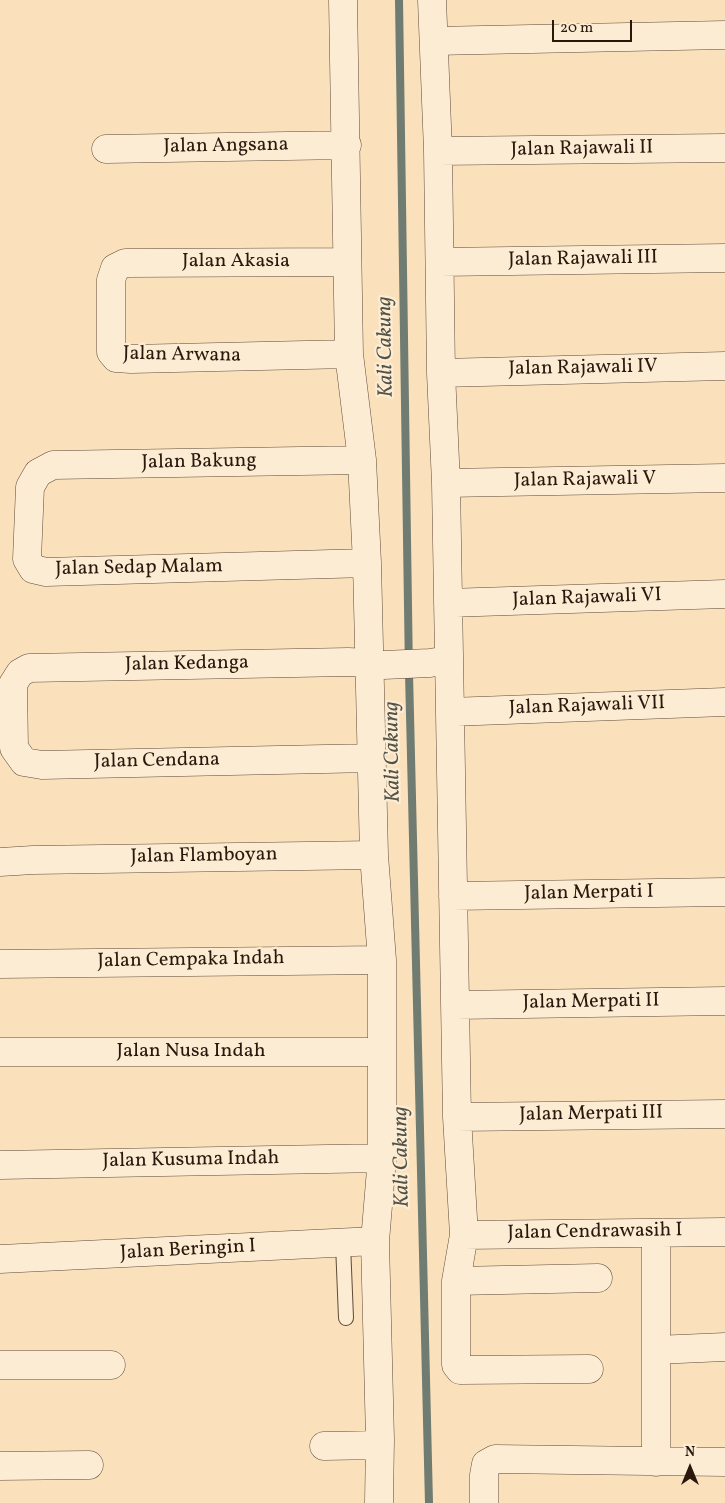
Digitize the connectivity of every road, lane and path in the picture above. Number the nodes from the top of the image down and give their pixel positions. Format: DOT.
graph roads {
  1 [pos="343,0"];
  2 [pos="432,0"];
  3 [pos="725,35"];
  4 [pos="434,41"];
  5 [pos="346,145"];
  6 [pos="725,148"];
  7 [pos="106,149"];
  8 [pos="438,152"];
  9 [pos="725,258"];
  10 [pos="347,262"];
  11 [pos="440,262"];
  12 [pos="125,263"];
  13 [pos="349,354"];
  14 [pos="725,366"];
  15 [pos="441,372"];
  16 [pos="362,460"];
  17 [pos="38,473"];
  18 [pos="725,478"];
  19 [pos="446,483"];
  20 [pos="356,563"];
  21 [pos="725,594"];
  22 [pos="448,603"];
  23 [pos="439,661"];
  24 [pos="376,664"];
  25 [pos="13,684"];
  26 [pos="725,702"];
  27 [pos="450,712"];
  28 [pos="372,758"];
  29 [pos="374,855"];
  30 [pos="0,862"];
  31 [pos="725,892"];
  32 [pos="453,896"];
  33 [pos="382,960"];
  34 [pos="0,964"];
  35 [pos="725,1001"];
  36 [pos="456,1005"];
  37 [pos="0,1052"];
  38 [pos="381,1052"];
  39 [pos="725,1114"];
  40 [pos="457,1117"];
  41 [pos="382,1158"];
  42 [pos="0,1165"];
  43 [pos="725,1232"];
  44 [pos="656,1233"];
  45 [pos="464,1235"];
  46 [pos="375,1242"];
  47 [pos="343,1244"];
  48 [pos="0,1259"];
  49 [pos="457,1275"];
  50 [pos="598,1278"];
  51 [pos="346,1318"];
  52 [pos="725,1346"];
  53 [pos="656,1350"];
  54 [pos="111,1365"];
  55 [pos="0,1366"];
  56 [pos="589,1368"];
  57 [pos="380,1445"];
  58 [pos="324,1446"];
  59 [pos="656,1462"];
  60 [pos="725,1462"];
  61 [pos="89,1465"];
  62 [pos="0,1466"];
  63 [pos="378,1503"];
  64 [pos="484,1503"];
  1 -- 5 [label="street"];
  2 -- 4 [label="street"];
  3 -- 4 [label="street"];
  4 -- 8 [label="street"];
  5 -- 7 [label="street, Jalan Angsana"];
  5 -- 10 [label="street"];
  6 -- 8 [label="street, Jalan Rajawali II"];
  8 -- 11 [label="street"];
  9 -- 11 [label="street, Jalan Rajawali III"];
  10 -- 12 [label="street, Jalan Akasia"];
  10 -- 13 [label="street"];
  11 -- 15 [label="street"];
  12 -- 13 [label="street, Jalan Arwana"];
  13 -- 16 [label="street"];
  14 -- 15 [label="street, Jalan Rajawali IV"];
  15 -- 19 [label="street"];
  16 -- 17 [label="street, Jalan Bakung"];
  16 -- 20 [label="street"];
  17 -- 20 [label="street, Jalan Sedap Malam"];
  18 -- 19 [label="street, Jalan Rajawali V"];
  19 -- 22 [label="street"];
  20 -- 24 [label="street"];
  21 -- 22 [label="street, Jalan Rajawali VI"];
  22 -- 23 [label="street"];
  23 -- 24 [label="street, Jalan Kedanga"];
  23 -- 27 [label="street"];
  24 -- 25 [label="street, Jalan Kedanga"];
  24 -- 28 [label="street"];
  25 -- 28 [label="street, Jalan Cendana"];
  26 -- 27 [label="street, Jalan Rajawali VII"];
  27 -- 32 [label="street"];
  28 -- 29 [label="street"];
  29 -- 30 [label="street, Jalan Flamboyan"];
  29 -- 33 [label="street"];
  31 -- 32 [label="street, Jalan Merpati I"];
  32 -- 36 [label="street"];
  33 -- 34 [label="street, Jalan Cempaka Indah"];
  33 -- 38 [label="street"];
  35 -- 36 [label="street, Jalan Merpati II"];
  36 -- 40 [label="street"];
  37 -- 38 [label="street, Jalan Nusa Indah"];
  38 -- 41 [label="street"];
  39 -- 40 [label="street, Jalan Merpati III"];
  40 -- 45 [label="street"];
  41 -- 42 [label="street, Jalan Kusuma Indah"];
  41 -- 46 [label="street"];
  43 -- 44 [label="street, Jalan Cendrawasih I"];
  44 -- 45 [label="street, Jalan Cendrawasih I"];
  44 -- 53 [label="street"];
  45 -- 49 [label="street"];
  46 -- 47 [label="street, Jalan Beringin I"];
  46 -- 57 [label="street"];
  47 -- 48 [label="street, Jalan Beringin I"];
  47 -- 51 [label="lane"];
  49 -- 50 [label="street"];
  49 -- 56 [label="street"];
  52 -- 53 [label="street"];
  53 -- 59 [label="street"];
  54 -- 55 [label="street"];
  57 -- 58 [label="street"];
  57 -- 63 [label="street"];
  59 -- 60 [label="street"];
  59 -- 64 [label="street"];
  61 -- 62 [label="street"];
}
